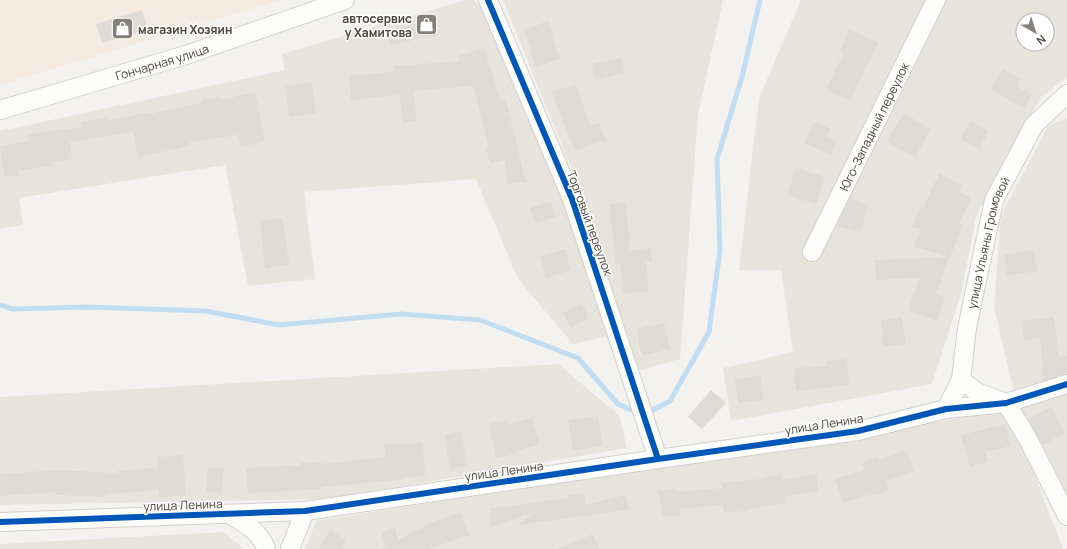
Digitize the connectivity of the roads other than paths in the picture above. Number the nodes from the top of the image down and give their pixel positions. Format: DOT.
graph roads {
  1 [pos="345,0"];
  2 [pos="488,0"];
  3 [pos="936,0"];
  4 [pos="1067,94"];
  5 [pos="0,110"];
  6 [pos="812,252"];
  7 [pos="961,380"];
  8 [pos="1067,384"];
  9 [pos="1006,404"];
  10 [pos="946,409"];
  11 [pos="658,459"];
  12 [pos="305,511"];
  13 [pos="230,514"];
  14 [pos="1067,516"];
  15 [pos="2,523"];
  16 [pos="266,549"];
  17 [pos="290,549"];
  1 -- 5 [label="street, Гончарная улица"];
  2 -- 11 [label="street, Торговый переулок"];
  3 -- 6 [label="street, Юго-Западный переулок"];
  4 -- 7 [label="street, улица Ульяны Громовой"];
  7 -- 9 [label="street"];
  7 -- 10 [label="street, улица Ульяны Громовой"];
  8 -- 9 [label="street, улица Ленина"];
  9 -- 10 [label="street, улица Ленина"];
  9 -- 14 [label="street"];
  10 -- 11 [label="street, улица Ленина"];
  11 -- 12 [label="street, улица Ленина"];
  12 -- 13 [label="street, улица Ленина"];
  12 -- 17 [label="street"];
  13 -- 15 [label="street, улица Ленина"];
  13 -- 16 [label="street"];
}
